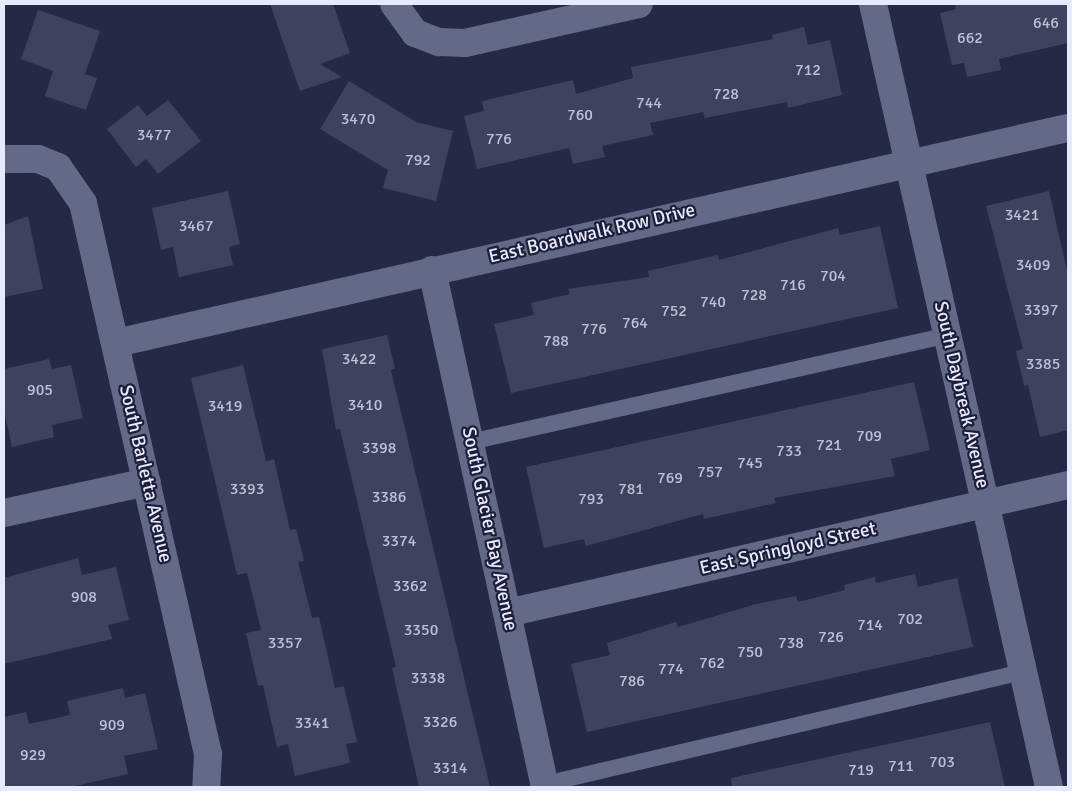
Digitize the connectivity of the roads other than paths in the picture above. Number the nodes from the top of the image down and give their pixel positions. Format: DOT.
graph roads {
  1 [pos="394,4"];
  2 [pos="639,4"];
  3 [pos="873,4"];
  4 [pos="1068,128"];
  5 [pos="4,159"];
  6 [pos="910,164"];
  7 [pos="432,270"];
  8 [pos="948,335"];
  9 [pos="116,342"];
  10 [pos="470,442"];
  11 [pos="147,482"];
  12 [pos="1068,485"];
  13 [pos="986,505"];
  14 [pos="4,513"];
  15 [pos="507,613"];
  16 [pos="1024,672"];
  17 [pos="545,786"];
  18 [pos="206,787"];
  19 [pos="1050,787"];
  1 -- 2 [label="street"];
  3 -- 6 [label="street, South Daybreak Avenue"];
  4 -- 6 [label="street, East Boardwalk Row Drive"];
  5 -- 9 [label="street, South Barletta Avenue"];
  6 -- 7 [label="street, East Boardwalk Row Drive"];
  6 -- 8 [label="street, South Daybreak Avenue"];
  7 -- 9 [label="street, East Boardwalk Row Drive"];
  7 -- 10 [label="street, South Glacier Bay Avenue"];
  8 -- 10 [label="lane"];
  8 -- 13 [label="street, South Daybreak Avenue"];
  9 -- 11 [label="street, South Barletta Avenue"];
  10 -- 15 [label="street, South Glacier Bay Avenue"];
  11 -- 14 [label="street"];
  11 -- 18 [label="street, South Barletta Avenue"];
  12 -- 13 [label="street, East Springloyd Street"];
  13 -- 15 [label="street, East Springloyd Street"];
  13 -- 16 [label="street, South Daybreak Avenue"];
  15 -- 17 [label="street, South Glacier Bay Avenue"];
  16 -- 17 [label="lane"];
  16 -- 19 [label="street, South Daybreak Avenue"];
}
